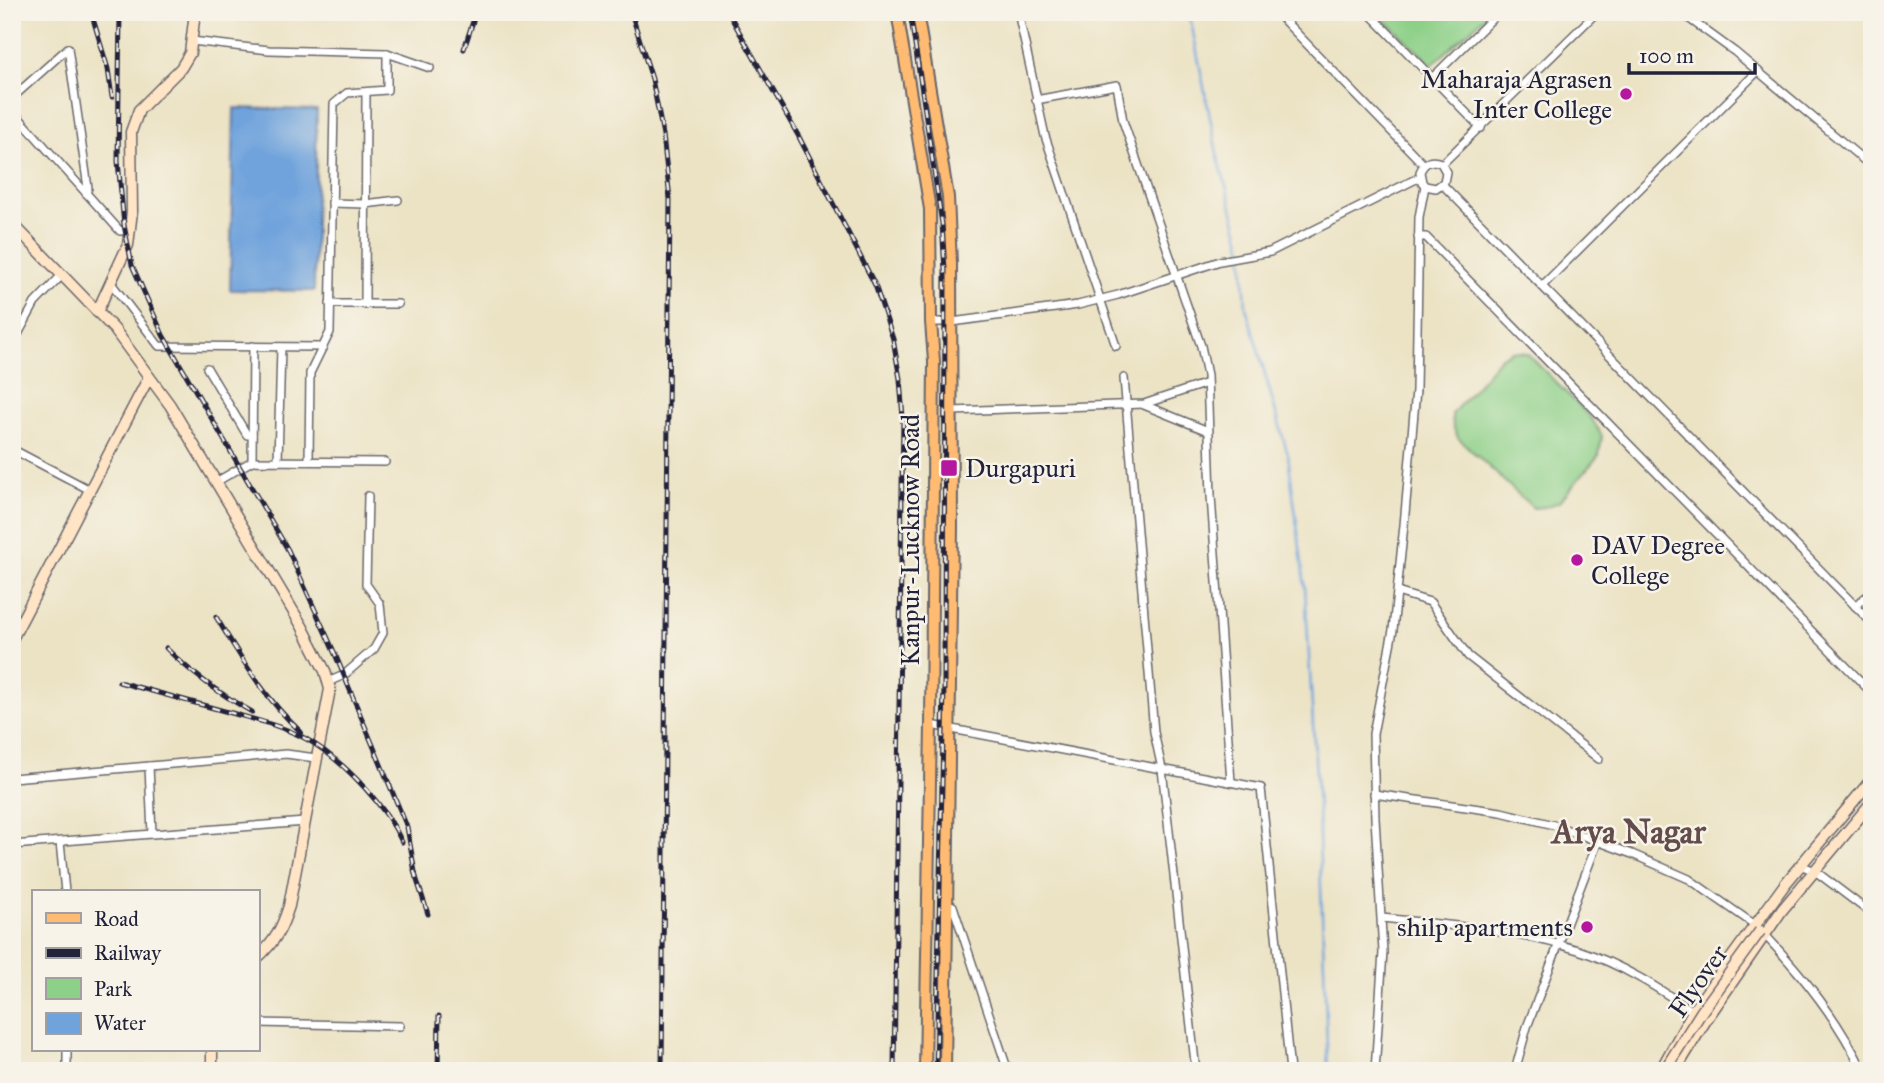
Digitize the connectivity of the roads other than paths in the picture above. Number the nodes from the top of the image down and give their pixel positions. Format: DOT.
graph roads {
  1 [pos="195,12"];
  2 [pos="897,12"];
  3 [pos="917,12"];
  4 [pos="1018,12"];
  5 [pos="1276,12"];
  6 [pos="1368,12"];
  7 [pos="1499,12"];
  8 [pos="1597,12"];
  9 [pos="1680,12"];
  10 [pos="192,41"];
  11 [pos="387,53"];
  12 [pos="430,68"];
  13 [pos="1758,71"];
  14 [pos="1432,78"];
  15 [pos="366,93"];
  16 [pos="12,99"];
  17 [pos="1036,100"];
  18 [pos="12,110"];
  19 [pos="1481,128"];
  20 [pos="1424,164"];
  21 [pos="1442,164"];
  22 [pos="1872,167"];
  23 [pos="1420,177"];
  24 [pos="1443,184"];
  25 [pos="1425,186"];
  26 [pos="86,193"];
  27 [pos="398,200"];
  28 [pos="332,203"];
  29 [pos="365,204"];
  30 [pos="12,223"];
  31 [pos="130,230"];
  32 [pos="1418,237"];
  33 [pos="62,275"];
  34 [pos="1176,276"];
  35 [pos="111,283"];
  36 [pos="1542,286"];
  37 [pos="1099,299"];
  38 [pos="330,304"];
  39 [pos="365,304"];
  40 [pos="398,304"];
  41 [pos="97,312"];
  42 [pos="931,323"];
  43 [pos="952,323"];
  44 [pos="12,345"];
  45 [pos="253,346"];
  46 [pos="1116,346"];
  47 [pos="281,347"];
  48 [pos="323,347"];
  49 [pos="207,368"];
  50 [pos="149,377"];
  51 [pos="1124,378"];
  52 [pos="1208,383"];
  53 [pos="1144,404"];
  54 [pos="1126,405"];
  55 [pos="953,411"];
  56 [pos="1209,430"];
  57 [pos="252,435"];
  58 [pos="12,449"];
  59 [pos="252,461"];
  60 [pos="278,461"];
  61 [pos="309,461"];
  62 [pos="385,461"];
  63 [pos="216,482"];
  64 [pos="90,489"];
  65 [pos="368,496"];
  66 [pos="1397,592"];
  67 [pos="1872,592"];
  68 [pos="1856,606"];
  69 [pos="1872,623"];
  70 [pos="12,639"];
  71 [pos="328,682"];
  72 [pos="1872,693"];
  73 [pos="931,725"];
  74 [pos="950,728"];
  75 [pos="316,758"];
  76 [pos="1599,760"];
  77 [pos="149,766"];
  78 [pos="1162,769"];
  79 [pos="12,778"];
  80 [pos="1872,779"];
  81 [pos="1231,782"];
  82 [pos="1374,794"];
  83 [pos="1872,802"];
  84 [pos="304,822"];
  85 [pos="152,834"];
  86 [pos="1598,841"];
  87 [pos="60,842"];
  88 [pos="12,845"];
  89 [pos="1800,865"];
  90 [pos="1815,871"];
  91 [pos="65,890"];
  92 [pos="1775,898"];
  93 [pos="948,904"];
  94 [pos="1785,907"];
  95 [pos="1872,914"];
  96 [pos="1382,918"];
  97 [pos="1770,918"];
  98 [pos="1760,930"];
  99 [pos="1559,945"];
  100 [pos="259,956"];
  101 [pos="926,992"];
  102 [pos="946,993"];
  103 [pos="1693,1011"];
  104 [pos="1706,1020"];
  105 [pos="259,1023"];
  106 [pos="400,1026"];
  107 [pos="67,1052"];
  108 [pos="212,1052"];
  109 [pos="1872,1065"];
  110 [pos="1863,1070"];
  111 [pos="67,1071"];
  112 [pos="212,1071"];
  113 [pos="925,1071"];
  114 [pos="945,1071"];
  115 [pos="1008,1071"];
  116 [pos="1196,1071"];
  117 [pos="1290,1071"];
  118 [pos="1375,1071"];
  119 [pos="1515,1071"];
  120 [pos="1662,1071"];
  121 [pos="1675,1071"];
  1 -- 10 [label="main road"];
  2 -- 42 [label="main road, Kanpur-Lucknow Road"];
  3 -- 43 [label="main road, Kanpur-Lucknow Road"];
  4 -- 17 [label="street"];
  5 -- 20 [label="street"];
  6 -- 14 [label="street"];
  7 -- 14 [label="street"];
  8 -- 19 [label="street"];
  9 -- 13 [label="street"];
  10 -- 11 [label="street"];
  10 -- 31 [label="main road"];
  11 -- 12 [label="street"];
  11 -- 15 [label="street"];
  13 -- 22 [label="street"];
  13 -- 36 [label="street"];
  14 -- 19 [label="street"];
  15 -- 28 [label="street"];
  15 -- 29 [label="street"];
  16 -- 26 [label="street"];
  17 -- 34 [label="street"];
  17 -- 37 [label="street"];
  18 -- 26 [label="street"];
  19 -- 21 [label="street"];
  20 -- 21 [label="street"];
  20 -- 23 [label="street"];
  21 -- 24 [label="street"];
  23 -- 25 [label="street"];
  23 -- 34 [label="street"];
  24 -- 25 [label="street"];
  24 -- 36 [label="street"];
  25 -- 32 [label="street"];
  26 -- 31 [label="street"];
  27 -- 29 [label="street"];
  28 -- 29 [label="street"];
  28 -- 38 [label="street"];
  29 -- 39 [label="street"];
  30 -- 33 [label="main road"];
  31 -- 35 [label="main road"];
  32 -- 66 [label="street"];
  32 -- 72 [label="street"];
  33 -- 41 [label="main road"];
  33 -- 44 [label="street"];
  34 -- 37 [label="street"];
  34 -- 52 [label="street"];
  35 -- 41 [label="main road"];
  35 -- 45 [label="street"];
  36 -- 68 [label="street"];
  37 -- 43 [label="street"];
  37 -- 46 [label="street"];
  38 -- 39 [label="street"];
  38 -- 48 [label="street"];
  39 -- 40 [label="street"];
  41 -- 50 [label="main road"];
  42 -- 43 [label="street"];
  42 -- 73 [label="main road, Kanpur-Lucknow Road"];
  43 -- 55 [label="main road, Kanpur-Lucknow Road"];
  45 -- 47 [label="street"];
  45 -- 57 [label="street"];
  47 -- 48 [label="street"];
  47 -- 60 [label="street"];
  48 -- 61 [label="street"];
  49 -- 57 [label="street"];
  50 -- 63 [label="main road"];
  50 -- 64 [label="main road"];
  51 -- 54 [label="street"];
  52 -- 53 [label="street"];
  52 -- 56 [label="street"];
  53 -- 54 [label="street"];
  53 -- 56 [label="street"];
  54 -- 55 [label="street"];
  54 -- 78 [label="street"];
  55 -- 74 [label="main road, Kanpur-Lucknow Road"];
  56 -- 81 [label="street"];
  57 -- 59 [label="street"];
  58 -- 64 [label="street"];
  59 -- 60 [label="street"];
  59 -- 63 [label="street"];
  60 -- 61 [label="street"];
  61 -- 62 [label="street"];
  63 -- 71 [label="main road"];
  64 -- 70 [label="main road"];
  65 -- 71 [label="street"];
  66 -- 76 [label="street"];
  66 -- 82 [label="street"];
  67 -- 68 [label="street"];
  68 -- 69 [label="street"];
  71 -- 75 [label="main road"];
  73 -- 74 [label="street"];
  73 -- 101 [label="main road, Kanpur-Lucknow Road"];
  74 -- 78 [label="street"];
  74 -- 93 [label="main road, Kanpur-Lucknow Road"];
  75 -- 77 [label="street"];
  75 -- 84 [label="main road"];
  77 -- 79 [label="street"];
  77 -- 85 [label="street"];
  78 -- 81 [label="street"];
  78 -- 116 [label="street"];
  80 -- 89 [label="main road"];
  81 -- 117 [label="street"];
  82 -- 86 [label="street"];
  82 -- 96 [label="street"];
  83 -- 90 [label="main road"];
  84 -- 85 [label="street"];
  84 -- 100 [label="main road"];
  85 -- 87 [label="street"];
  86 -- 98 [label="street"];
  86 -- 99 [label="street"];
  87 -- 88 [label="street"];
  87 -- 91 [label="street"];
  89 -- 90 [label="street"];
  89 -- 92 [label="main road"];
  90 -- 94 [label="main road"];
  90 -- 95 [label="street"];
  92 -- 97 [label="main road, Flyover"];
  92 -- 98 [label="main road"];
  93 -- 102 [label="main road, Kanpur-Lucknow Road"];
  93 -- 115 [label="street"];
  94 -- 97 [label="main road, Flyover"];
  94 -- 98 [label="main road"];
  96 -- 99 [label="street"];
  96 -- 118 [label="street"];
  97 -- 98 [label="main road, Flyover"];
  98 -- 103 [label="main road"];
  98 -- 104 [label="main road"];
  98 -- 110 [label="street"];
  98 -- 120 [label="main road, Flyover, bridge"];
  99 -- 103 [label="street"];
  99 -- 119 [label="street"];
  101 -- 102 [label="main road"];
  101 -- 113 [label="main road, Kanpur-Lucknow Road"];
  102 -- 114 [label="main road, Kanpur-Lucknow Road"];
  103 -- 104 [label="street"];
  103 -- 120 [label="main road"];
  104 -- 121 [label="main road"];
  105 -- 106 [label="street"];
  107 -- 111 [label="street"];
  108 -- 112 [label="main road"];
  109 -- 110 [label="street"];
}
